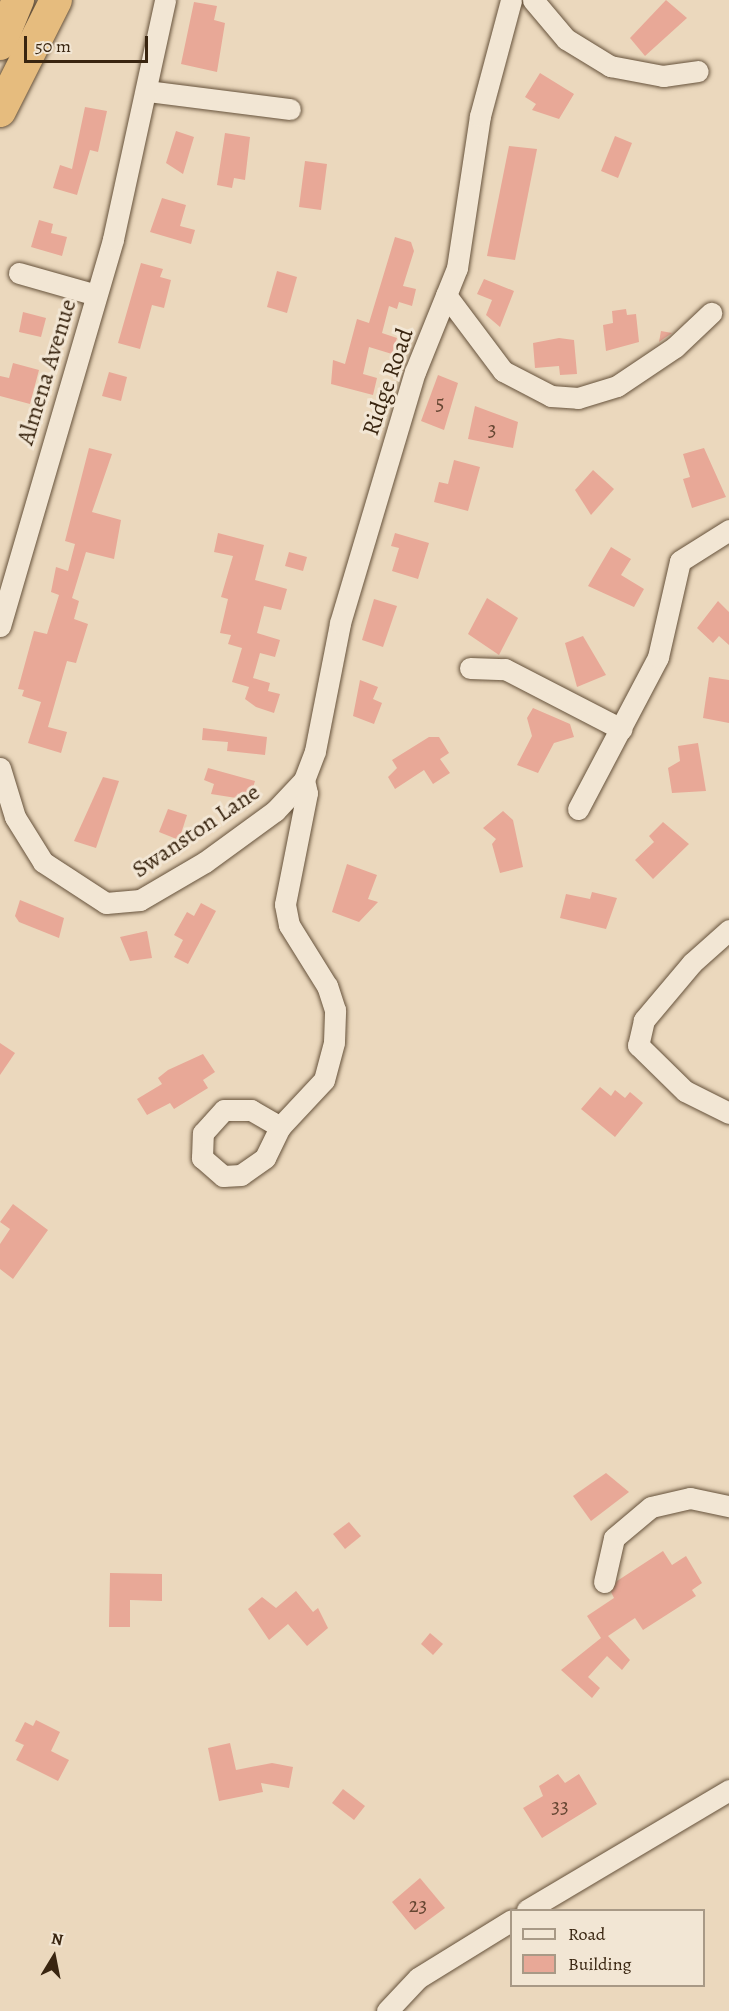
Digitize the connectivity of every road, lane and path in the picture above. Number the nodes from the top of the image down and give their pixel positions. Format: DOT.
graph roads {
  1 [pos="18,0"];
  2 [pos="56,0"];
  3 [pos="165,0"];
  4 [pos="512,0"];
  5 [pos="533,0"];
  6 [pos="0,44"];
  7 [pos="698,71"];
  8 [pos="147,91"];
  9 [pos="290,109"];
  10 [pos="0,111"];
  11 [pos="19,273"];
  12 [pos="96,294"];
  13 [pos="446,295"];
  14 [pos="711,313"];
  15 [pos="729,530"];
  16 [pos="0,626"];
  17 [pos="470,668"];
  18 [pos="621,729"];
  19 [pos="0,768"];
  20 [pos="304,780"];
  21 [pos="578,809"];
  22 [pos="729,930"];
  23 [pos="729,1113"];
  24 [pos="280,1127"];
  25 [pos="729,1506"];
  26 [pos="604,1582"];
  27 [pos="729,1790"];
  28 [pos="530,1909"];
  29 [pos="510,1921"];
  30 [pos="387,2011"];
  1 -- 6 [label="highway"];
  2 -- 10 [label="highway"];
  3 -- 8 [label="street, Almena Avenue"];
  4 -- 13 [label="street, Ridge Road"];
  5 -- 7 [label="street"];
  8 -- 9 [label="street"];
  8 -- 12 [label="street, Almena Avenue"];
  11 -- 12 [label="street"];
  12 -- 16 [label="street, Almena Avenue"];
  13 -- 14 [label="street"];
  13 -- 20 [label="street, Ridge Road"];
  15 -- 18 [label="street"];
  17 -- 18 [label="street"];
  18 -- 21 [label="street"];
  19 -- 20 [label="street, Swanston Lane"];
  20 -- 24 [label="street"];
  22 -- 23 [label="street"];
  25 -- 26 [label="street"];
  27 -- 28 [label="street"];
  29 -- 30 [label="street"];
}
